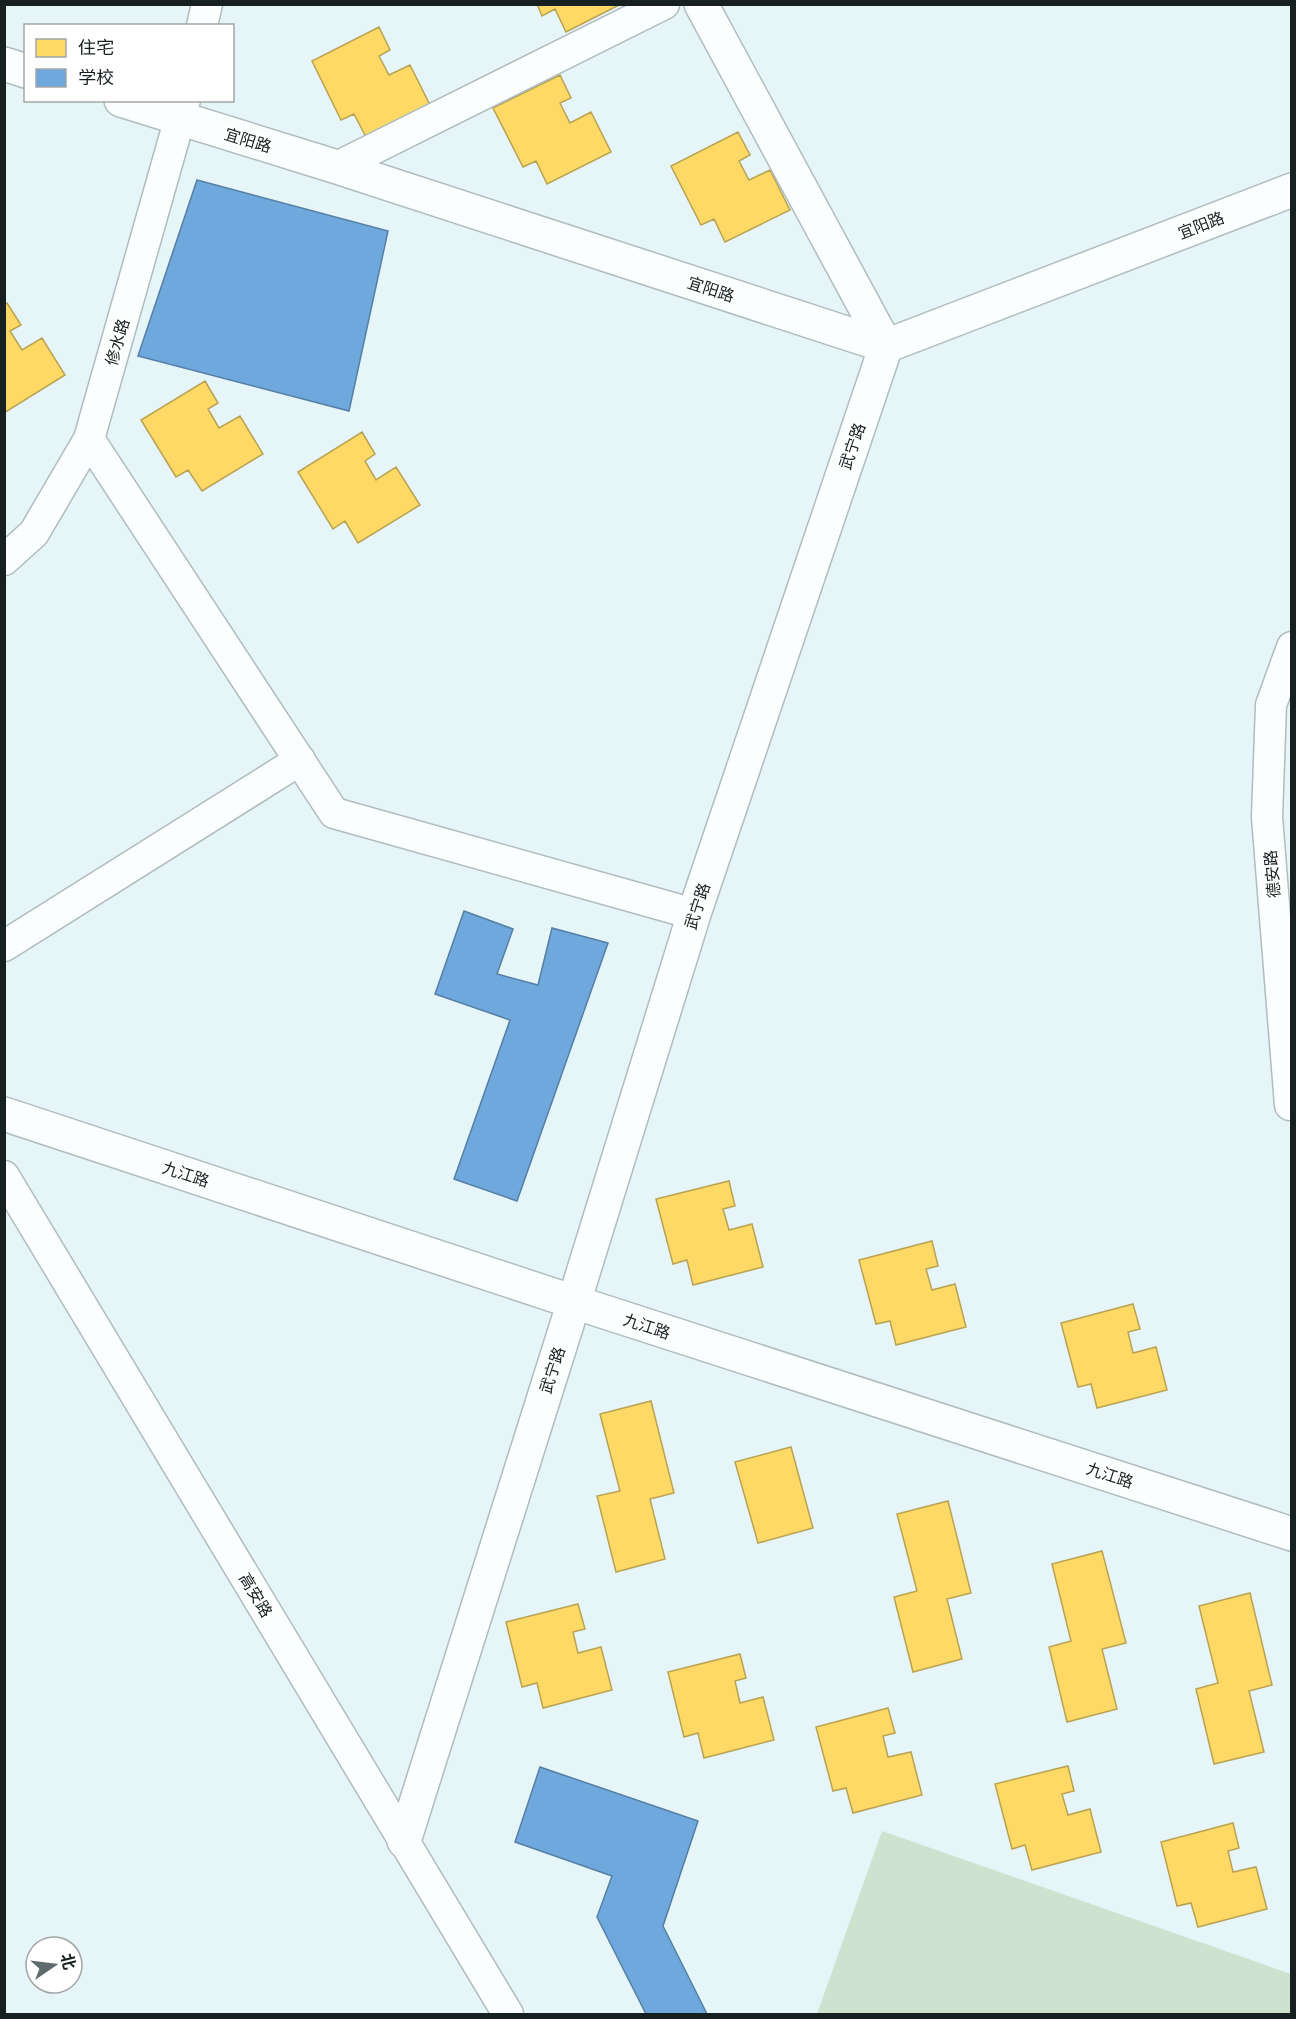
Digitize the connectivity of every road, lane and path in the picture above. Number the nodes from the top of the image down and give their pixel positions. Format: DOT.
graph roads {
  1 [pos="207,4"];
  2 [pos="664,4"];
  3 [pos="701,4"];
  4 [pos="202,24"];
  5 [pos="4,64"];
  6 [pos="24,70"];
  7 [pos="133,102"];
  8 [pos="183,110"];
  9 [pos="337,167"];
  10 [pos="1292,190"];
  11 [pos="886,346"];
  12 [pos="89,439"];
  13 [pos="4,560"];
  14 [pos="1292,647"];
  15 [pos="300,760"];
  16 [pos="694,914"];
  17 [pos="4,946"];
  18 [pos="1290,1105"];
  19 [pos="4,1114"];
  20 [pos="4,1176"];
  21 [pos="574,1302"];
  22 [pos="1292,1534"];
  23 [pos="404,1841"];
  24 [pos="508,2014"];
  1 -- 4 [label="street"];
  2 -- 9 [label="street"];
  3 -- 11 [label="street"];
  5 -- 6 [label="street"];
  7 -- 8 [label="street, 宜阳路"];
  8 -- 9 [label="street, 宜阳路"];
  8 -- 12 [label="street, 修水路"];
  9 -- 11 [label="street, 宜阳路"];
  10 -- 11 [label="street, 宜阳路"];
  11 -- 16 [label="street, 武宁路"];
  12 -- 13 [label="street, 修水路"];
  12 -- 15 [label="street"];
  14 -- 18 [label="street, 德安路"];
  15 -- 16 [label="street"];
  15 -- 17 [label="street"];
  16 -- 21 [label="street, 武宁路"];
  19 -- 21 [label="street, 九江路"];
  20 -- 23 [label="street, 高安路"];
  21 -- 22 [label="street, 九江路"];
  21 -- 23 [label="street, 武宁路"];
  23 -- 24 [label="street, 高安路"];
}
